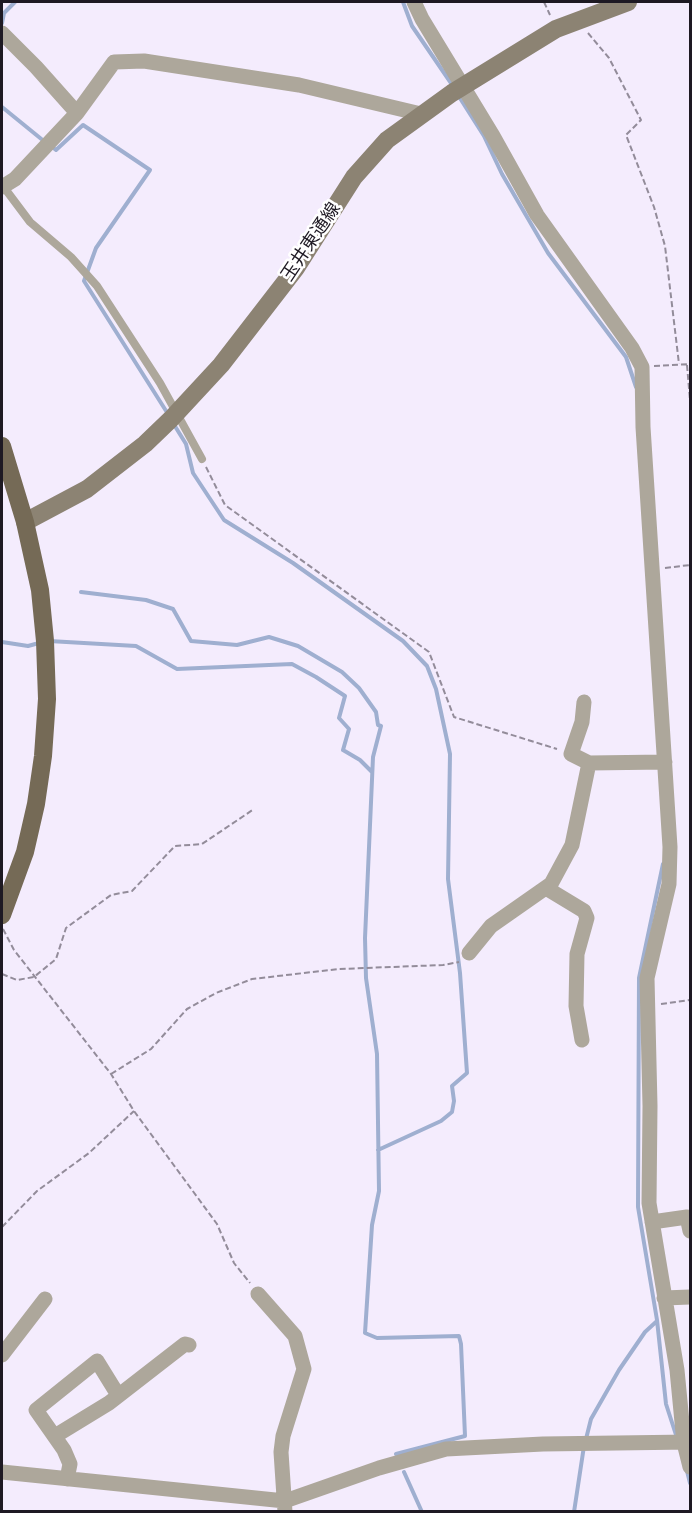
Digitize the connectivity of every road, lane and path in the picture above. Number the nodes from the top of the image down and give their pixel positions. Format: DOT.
graph roads {
  1 [pos="414,2"];
  2 [pos="628,2"];
  3 [pos="579,19"];
  4 [pos="2,33"];
  5 [pos="459,89"];
  6 [pos="77,113"];
  7 [pos="421,114"];
  8 [pos="2,187"];
  9 [pos="680,364"];
  10 [pos="689,364"];
  11 [pos="642,367"];
  12 [pos="690,400"];
  13 [pos="176,413"];
  14 [pos="2,446"];
  15 [pos="202,459"];
  16 [pos="25,522"];
  17 [pos="690,565"];
  18 [pos="653,569"];
  19 [pos="584,702"];
  20 [pos="571,754"];
  21 [pos="660,762"];
  22 [pos="589,763"];
  23 [pos="254,809"];
  24 [pos="546,888"];
  25 [pos="2,915"];
  26 [pos="2,927"];
  27 [pos="470,953"];
  28 [pos="2,974"];
  29 [pos="34,976"];
  30 [pos="690,1000"];
  31 [pos="648,1006"];
  32 [pos="582,1040"];
  33 [pos="111,1074"];
  34 [pos="134,1111"];
  35 [pos="652,1222"];
  36 [pos="2,1227"];
  37 [pos="690,1231"];
  38 [pos="258,1294"];
  39 [pos="690,1297"];
  40 [pos="664,1298"];
  41 [pos="45,1299"];
  42 [pos="189,1345"];
  43 [pos="2,1355"];
  44 [pos="118,1395"];
  45 [pos="55,1436"];
  46 [pos="686,1443"];
  47 [pos="690,1467"];
  48 [pos="2,1472"];
  49 [pos="67,1479"];
  50 [pos="285,1506"];
  1 -- 5 [label="street"];
  2 -- 3 [label="street, 玉井東通線"];
  3 -- 5 [label="street, 玉井東通線"];
  3 -- 9 [label="path"];
  4 -- 6 [label="street"];
  5 -- 7 [label="street, 玉井東通線"];
  5 -- 11 [label="street"];
  6 -- 7 [label="street"];
  6 -- 8 [label="street"];
  7 -- 13 [label="street, 玉井東通線"];
  8 -- 13 [label="lane"];
  9 -- 10 [label="path"];
  9 -- 11 [label="path"];
  10 -- 12 [label="path"];
  11 -- 18 [label="street"];
  13 -- 15 [label="lane"];
  13 -- 16 [label="street, 玉井東通線"];
  14 -- 16 [label="main road"];
  15 -- 20 [label="path"];
  16 -- 25 [label="main road"];
  17 -- 18 [label="path"];
  18 -- 21 [label="street"];
  19 -- 20 [label="street"];
  20 -- 22 [label="street"];
  21 -- 22 [label="street"];
  21 -- 31 [label="street"];
  22 -- 24 [label="street"];
  23 -- 29 [label="path"];
  24 -- 27 [label="street"];
  24 -- 32 [label="street"];
  26 -- 29 [label="path"];
  27 -- 33 [label="path"];
  28 -- 29 [label="path"];
  29 -- 33 [label="path"];
  30 -- 31 [label="path"];
  31 -- 35 [label="street"];
  33 -- 34 [label="path"];
  34 -- 36 [label="path"];
  34 -- 38 [label="path"];
  35 -- 37 [label="street"];
  35 -- 40 [label="street"];
  38 -- 50 [label="street"];
  39 -- 40 [label="street"];
  40 -- 46 [label="street"];
  41 -- 43 [label="street"];
  42 -- 44 [label="street"];
  44 -- 45 [label="street"];
  44 -- 45 [label="street"];
  45 -- 49 [label="street"];
  46 -- 47 [label="street"];
  46 -- 50 [label="street"];
  48 -- 49 [label="street"];
  49 -- 50 [label="street"];
}
